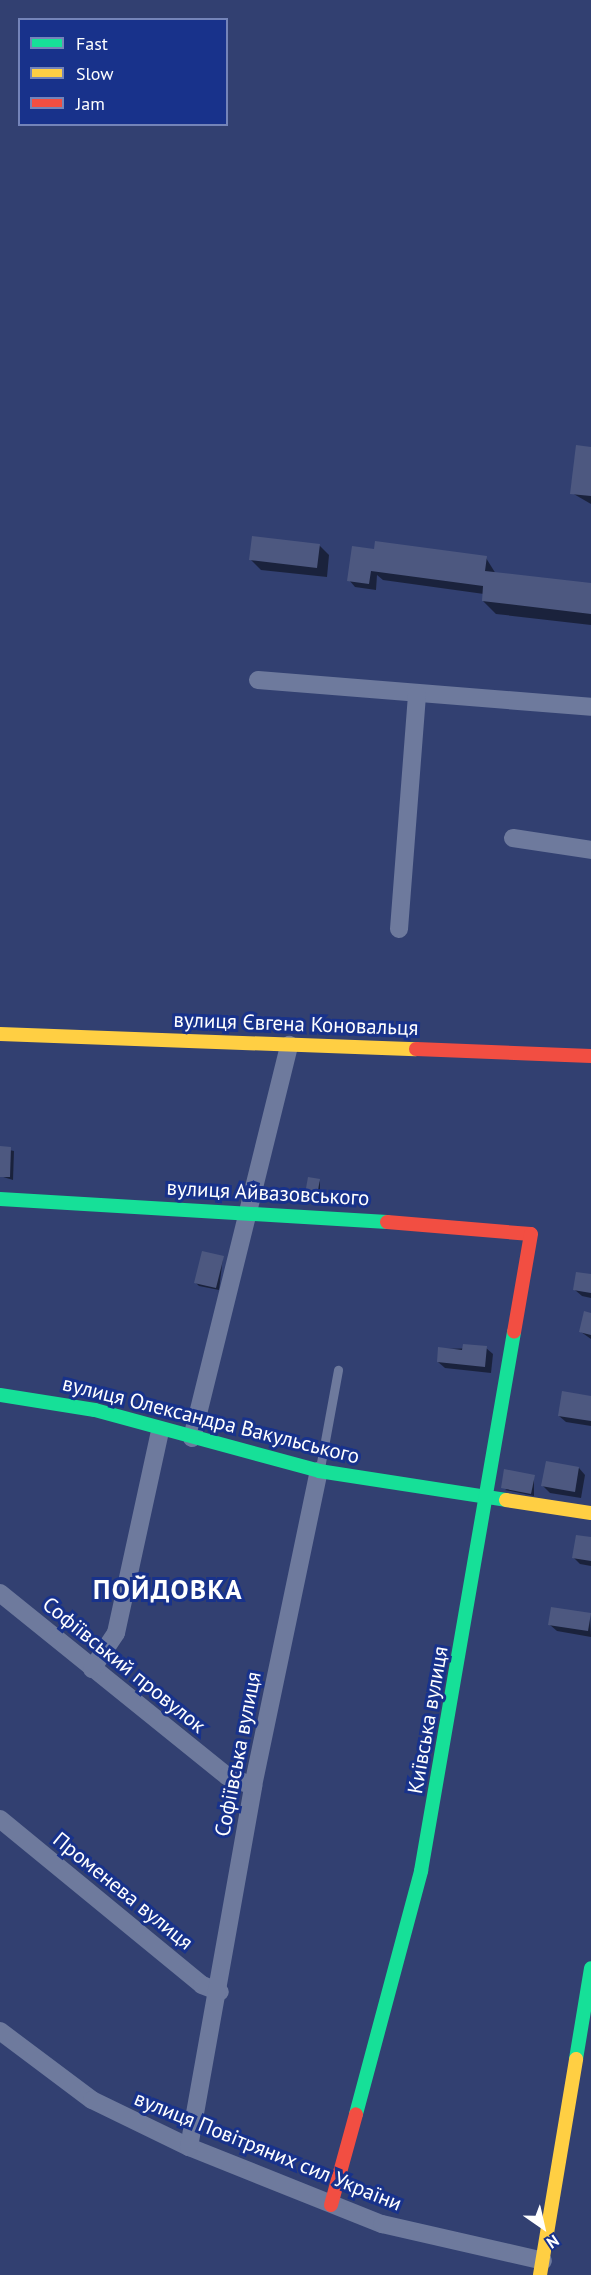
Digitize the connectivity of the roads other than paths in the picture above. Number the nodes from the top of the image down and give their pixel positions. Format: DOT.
graph roads {
  1 [pos="258,680"];
  2 [pos="417,695"];
  3 [pos="591,707"];
  4 [pos="513,838"];
  5 [pos="591,850"];
  6 [pos="399,929"];
  7 [pos="0,1034"];
  8 [pos="289,1045"];
  9 [pos="591,1056"];
  10 [pos="0,1199"];
  11 [pos="248,1213"];
  12 [pos="531,1234"];
  13 [pos="338,1370"];
  14 [pos="0,1395"];
  15 [pos="160,1431"];
  16 [pos="192,1438"];
  17 [pos="320,1471"];
  18 [pos="489,1498"];
  19 [pos="591,1513"];
  20 [pos="0,1593"];
  21 [pos="93,1669"];
  22 [pos="253,1786"];
  23 [pos="0,1819"];
  24 [pos="591,1968"];
  25 [pos="220,1992"];
  26 [pos="0,2031"];
  27 [pos="189,2148"];
  28 [pos="331,2205"];
  29 [pos="541,2268"];
  1 -- 2 [label="street"];
  2 -- 3 [label="street"];
  2 -- 6 [label="street"];
  4 -- 5 [label="street"];
  7 -- 8 [label="street, вулиця Євгена Коновальця"];
  8 -- 9 [label="street, вулиця Євгена Коновальця"];
  8 -- 11 [label="street"];
  10 -- 11 [label="street, вулиця Айвазовського"];
  11 -- 12 [label="street, вулиця Айвазовського"];
  11 -- 16 [label="street"];
  12 -- 18 [label="street, Київська вулиця"];
  13 -- 17 [label="lane, Софіївська вулиця"];
  14 -- 15 [label="street, вулиця Олександра Вакульського"];
  15 -- 16 [label="street, вулиця Олександра Вакульського"];
  15 -- 21 [label="street"];
  16 -- 17 [label="street, вулиця Олександра Вакульського"];
  17 -- 18 [label="street, вулиця Олександра Вакульського"];
  17 -- 22 [label="street, Софіївська вулиця"];
  18 -- 19 [label="street, вулиця Олександра Вакульського"];
  18 -- 28 [label="street, Київська вулиця"];
  20 -- 21 [label="street, Софіївський провулок"];
  21 -- 22 [label="street, Софіївський провулок"];
  22 -- 25 [label="street, Софіївська вулиця"];
  23 -- 25 [label="street, Променева вулиця"];
  24 -- 29 [label="street"];
  25 -- 27 [label="street, Софіївська вулиця"];
  26 -- 27 [label="street, вулиця Повітряних сил України"];
  27 -- 28 [label="street, вулиця Повітряних сил України"];
  28 -- 29 [label="street, вулиця Повітряних сил України"];
}
